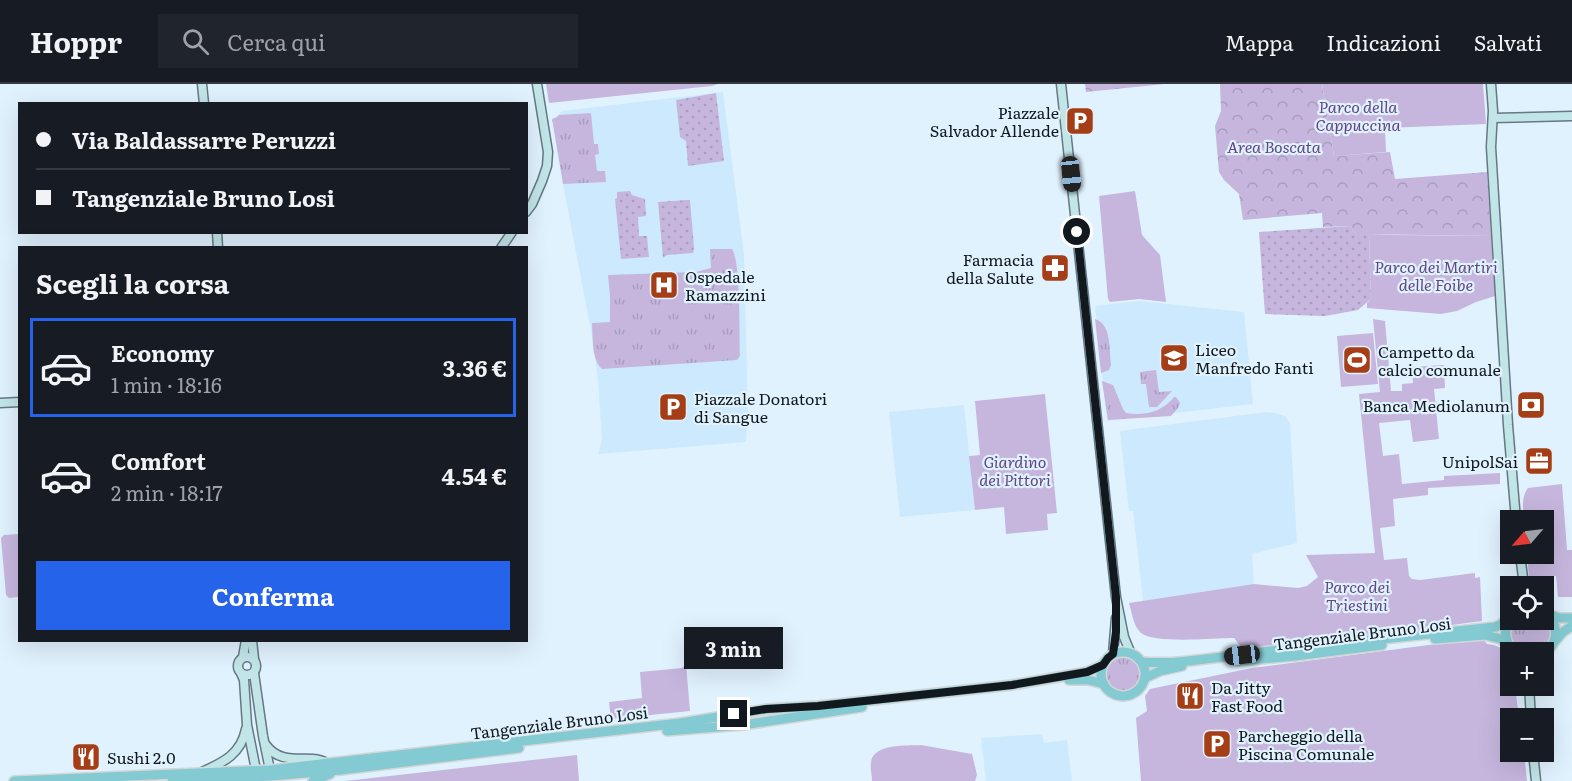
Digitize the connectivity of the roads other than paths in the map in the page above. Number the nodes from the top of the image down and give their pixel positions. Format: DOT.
graph roads {
  1 [pos="202,84"];
  2 [pos="537,84"];
  3 [pos="1061,84"];
  4 [pos="1491,84"];
  5 [pos="204,102"];
  6 [pos="1572,116"];
  7 [pos="1493,118"];
  8 [pos="528,209"];
  9 [pos="18,402"];
  10 [pos="0,403"];
  11 [pos="1515,510"];
  12 [pos="1116,597"];
  13 [pos="1554,616"];
  14 [pos="1572,618"];
  15 [pos="1554,624"];
  16 [pos="1500,625"];
  17 [pos="1572,626"];
  18 [pos="246,642"];
  19 [pos="252,642"];
  20 [pos="1504,642"];
  21 [pos="1554,643"];
  22 [pos="1113,654"];
  23 [pos="1131,654"];
  24 [pos="243,657"];
  25 [pos="254,659"];
  26 [pos="1142,662"];
  27 [pos="1103,665"];
  28 [pos="241,673"];
  29 [pos="254,673"];
  30 [pos="1145,678"];
  31 [pos="1104,684"];
  32 [pos="247,725"];
  33 [pos="262,736"];
  34 [pos="1534,762"];
  35 [pos="329,763"];
  36 [pos="341,770"];
  37 [pos="201,772"];
  38 [pos="257,776"];
  39 [pos="271,776"];
  40 [pos="14,781"];
  41 [pos="172,781"];
  42 [pos="313,781"];
  43 [pos="1536,781"];
  1 -- 5 [label="street"];
  2 -- 8 [label="street"];
  3 -- 12 [label="street"];
  4 -- 7 [label="street"];
  6 -- 7 [label="street"];
  7 -- 11 [label="street"];
  9 -- 10 [label="street"];
  12 -- 22 [label="street"];
  12 -- 23 [label="street"];
  13 -- 14 [label="main road"];
  15 -- 21 [label="main road"];
  16 -- 26 [label="main road, Tangenziale Bruno Losi"];
  17 -- 21 [label="main road"];
  18 -- 24 [label="street"];
  19 -- 25 [label="street"];
  20 -- 30 [label="main road, Tangenziale Bruno Losi"];
  22 -- 23 [label="main road"];
  22 -- 27 [label="main road"];
  23 -- 26 [label="main road"];
  24 -- 25 [label="street"];
  24 -- 28 [label="street"];
  25 -- 29 [label="street"];
  26 -- 30 [label="main road"];
  27 -- 31 [label="main road"];
  27 -- 35 [label="main road, Tangenziale Bruno Losi"];
  28 -- 29 [label="street"];
  28 -- 32 [label="street"];
  29 -- 33 [label="street"];
  30 -- 31 [label="main road"];
  31 -- 36 [label="main road, Tangenziale Bruno Losi"];
  32 -- 37 [label="street"];
  32 -- 38 [label="street"];
  33 -- 35 [label="street"];
  33 -- 39 [label="street"];
  34 -- 43 [label="street"];
  35 -- 39 [label="main road, Tangenziale Bruno Losi"];
  36 -- 39 [label="main road, Tangenziale Bruno Losi"];
  36 -- 42 [label="main road"];
  37 -- 38 [label="main road, Tangenziale Bruno Losi"];
  37 -- 40 [label="main road, Tangenziale Bruno Losi"];
  38 -- 39 [label="main road, Tangenziale Bruno Losi"];
  38 -- 41 [label="main road, Tangenziale Bruno Losi"];
}
